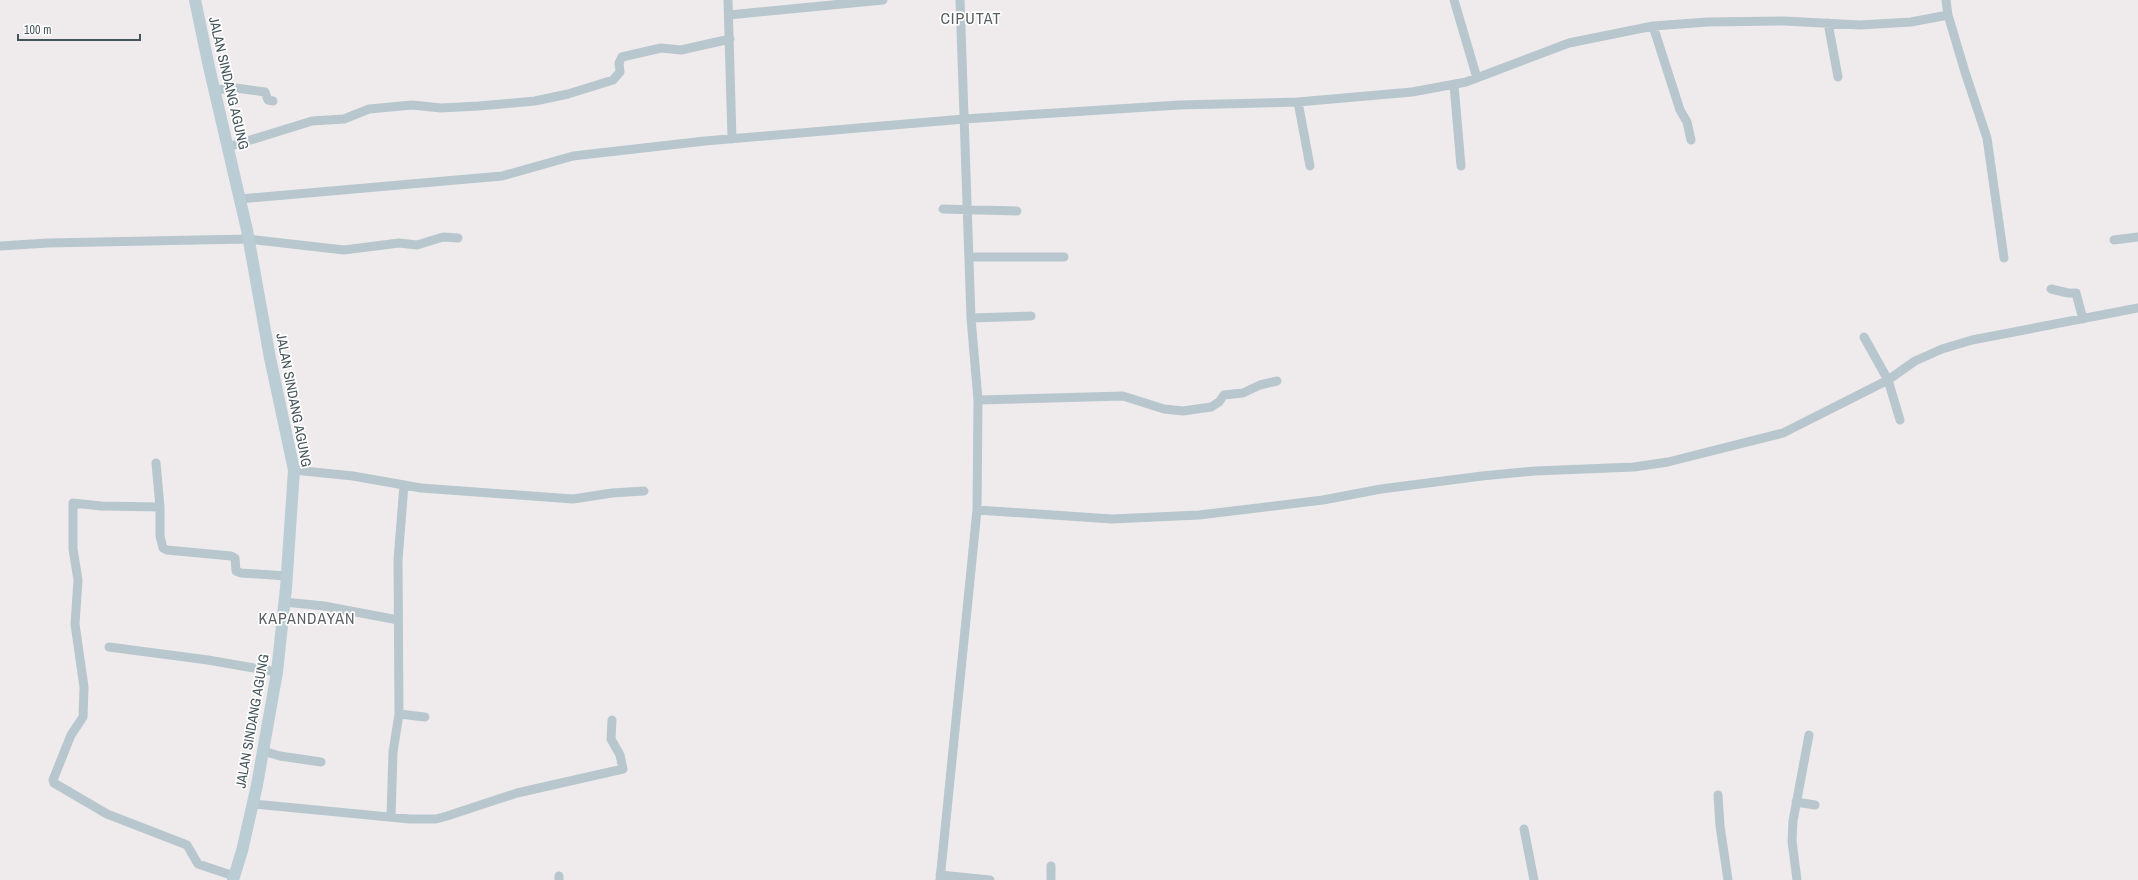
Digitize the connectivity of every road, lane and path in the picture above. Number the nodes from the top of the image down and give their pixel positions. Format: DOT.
graph roads {
  1 [pos="196,0"];
  2 [pos="728,0"];
  3 [pos="883,0"];
  4 [pos="960,0"];
  5 [pos="1454,0"];
  6 [pos="1946,0"];
  7 [pos="834,2"];
  8 [pos="729,15"];
  9 [pos="1948,15"];
  10 [pos="1828,23"];
  11 [pos="1653,26"];
  12 [pos="730,39"];
  13 [pos="1838,77"];
  14 [pos="1476,78"];
  15 [pos="1454,85"];
  16 [pos="214,90"];
  17 [pos="273,101"];
  18 [pos="1298,102"];
  19 [pos="964,119"];
  20 [pos="732,139"];
  21 [pos="1691,140"];
  22 [pos="228,147"];
  23 [pos="1310,166"];
  24 [pos="1461,166"];
  25 [pos="240,199"];
  26 [pos="943,209"];
  27 [pos="968,210"];
  28 [pos="1017,211"];
  29 [pos="2138,237"];
  30 [pos="458,238"];
  31 [pos="248,239"];
  32 [pos="2114,240"];
  33 [pos="0,246"];
  34 [pos="1064,257"];
  35 [pos="969,258"];
  36 [pos="2004,258"];
  37 [pos="2050,289"];
  38 [pos="2138,308"];
  39 [pos="1031,316"];
  40 [pos="971,318"];
  41 [pos="2083,319"];
  42 [pos="1864,337"];
  43 [pos="1888,380"];
  44 [pos="1277,381"];
  45 [pos="978,400"];
  46 [pos="1900,420"];
  47 [pos="156,463"];
  48 [pos="294,470"];
  49 [pos="404,485"];
  50 [pos="644,491"];
  51 [pos="160,507"];
  52 [pos="977,510"];
  53 [pos="287,576"];
  54 [pos="284,602"];
  55 [pos="398,620"];
  56 [pos="109,647"];
  57 [pos="277,672"];
  58 [pos="399,714"];
  59 [pos="425,717"];
  60 [pos="612,720"];
  61 [pos="1809,735"];
  62 [pos="263,752"];
  63 [pos="321,762"];
  64 [pos="1718,795"];
  65 [pos="1796,802"];
  66 [pos="253,804"];
  67 [pos="1815,805"];
  68 [pos="391,817"];
  69 [pos="1524,829"];
  70 [pos="1051,866"];
  71 [pos="234,878"];
  72 [pos="940,878"];
  73 [pos="990,880"];
  74 [pos="1051,880"];
  75 [pos="1534,880"];
  76 [pos="1728,880"];
  77 [pos="1797,880"];
  1 -- 16 [label="main road, JALAN SINDANG AGUNG"];
  2 -- 8 [label="street"];
  3 -- 7 [label="street"];
  4 -- 19 [label="street"];
  5 -- 14 [label="street"];
  6 -- 9 [label="street"];
  7 -- 8 [label="street"];
  8 -- 12 [label="street"];
  9 -- 10 [label="street"];
  9 -- 36 [label="street"];
  10 -- 11 [label="street"];
  10 -- 13 [label="street"];
  11 -- 14 [label="street"];
  11 -- 21 [label="street"];
  12 -- 20 [label="street"];
  12 -- 22 [label="street"];
  14 -- 15 [label="street"];
  15 -- 18 [label="street"];
  15 -- 24 [label="street"];
  16 -- 17 [label="street"];
  16 -- 22 [label="main road, JALAN SINDANG AGUNG"];
  18 -- 19 [label="street"];
  18 -- 23 [label="street"];
  19 -- 20 [label="street"];
  19 -- 27 [label="street"];
  20 -- 25 [label="street"];
  22 -- 25 [label="main road, JALAN SINDANG AGUNG"];
  25 -- 31 [label="main road, JALAN SINDANG AGUNG"];
  26 -- 27 [label="street"];
  27 -- 28 [label="street"];
  27 -- 35 [label="street"];
  29 -- 32 [label="street"];
  30 -- 31 [label="street"];
  31 -- 33 [label="street"];
  31 -- 48 [label="main road, JALAN SINDANG AGUNG"];
  34 -- 35 [label="street"];
  35 -- 40 [label="street"];
  37 -- 41 [label="street"];
  38 -- 41 [label="street"];
  39 -- 40 [label="street"];
  40 -- 45 [label="street"];
  41 -- 43 [label="street"];
  42 -- 43 [label="street"];
  43 -- 46 [label="street"];
  43 -- 52 [label="street"];
  44 -- 45 [label="street"];
  45 -- 52 [label="street"];
  47 -- 51 [label="street"];
  48 -- 49 [label="street"];
  48 -- 53 [label="main road, JALAN SINDANG AGUNG"];
  49 -- 50 [label="street"];
  49 -- 55 [label="street"];
  51 -- 53 [label="street"];
  51 -- 71 [label="street"];
  52 -- 72 [label="street"];
  53 -- 54 [label="main road, JALAN SINDANG AGUNG"];
  54 -- 55 [label="street"];
  54 -- 57 [label="main road, JALAN SINDANG AGUNG"];
  55 -- 58 [label="street"];
  56 -- 57 [label="street"];
  57 -- 62 [label="main road, JALAN SINDANG AGUNG"];
  58 -- 59 [label="street"];
  58 -- 68 [label="street"];
  60 -- 68 [label="street"];
  61 -- 65 [label="street"];
  62 -- 63 [label="street"];
  62 -- 66 [label="main road, JALAN SINDANG AGUNG"];
  64 -- 76 [label="street"];
  65 -- 67 [label="street"];
  65 -- 77 [label="street"];
  66 -- 68 [label="street"];
  66 -- 71 [label="main road, JALAN SINDANG AGUNG"];
  69 -- 75 [label="street"];
  70 -- 74 [label="street"];
  72 -- 73 [label="street"];
}
